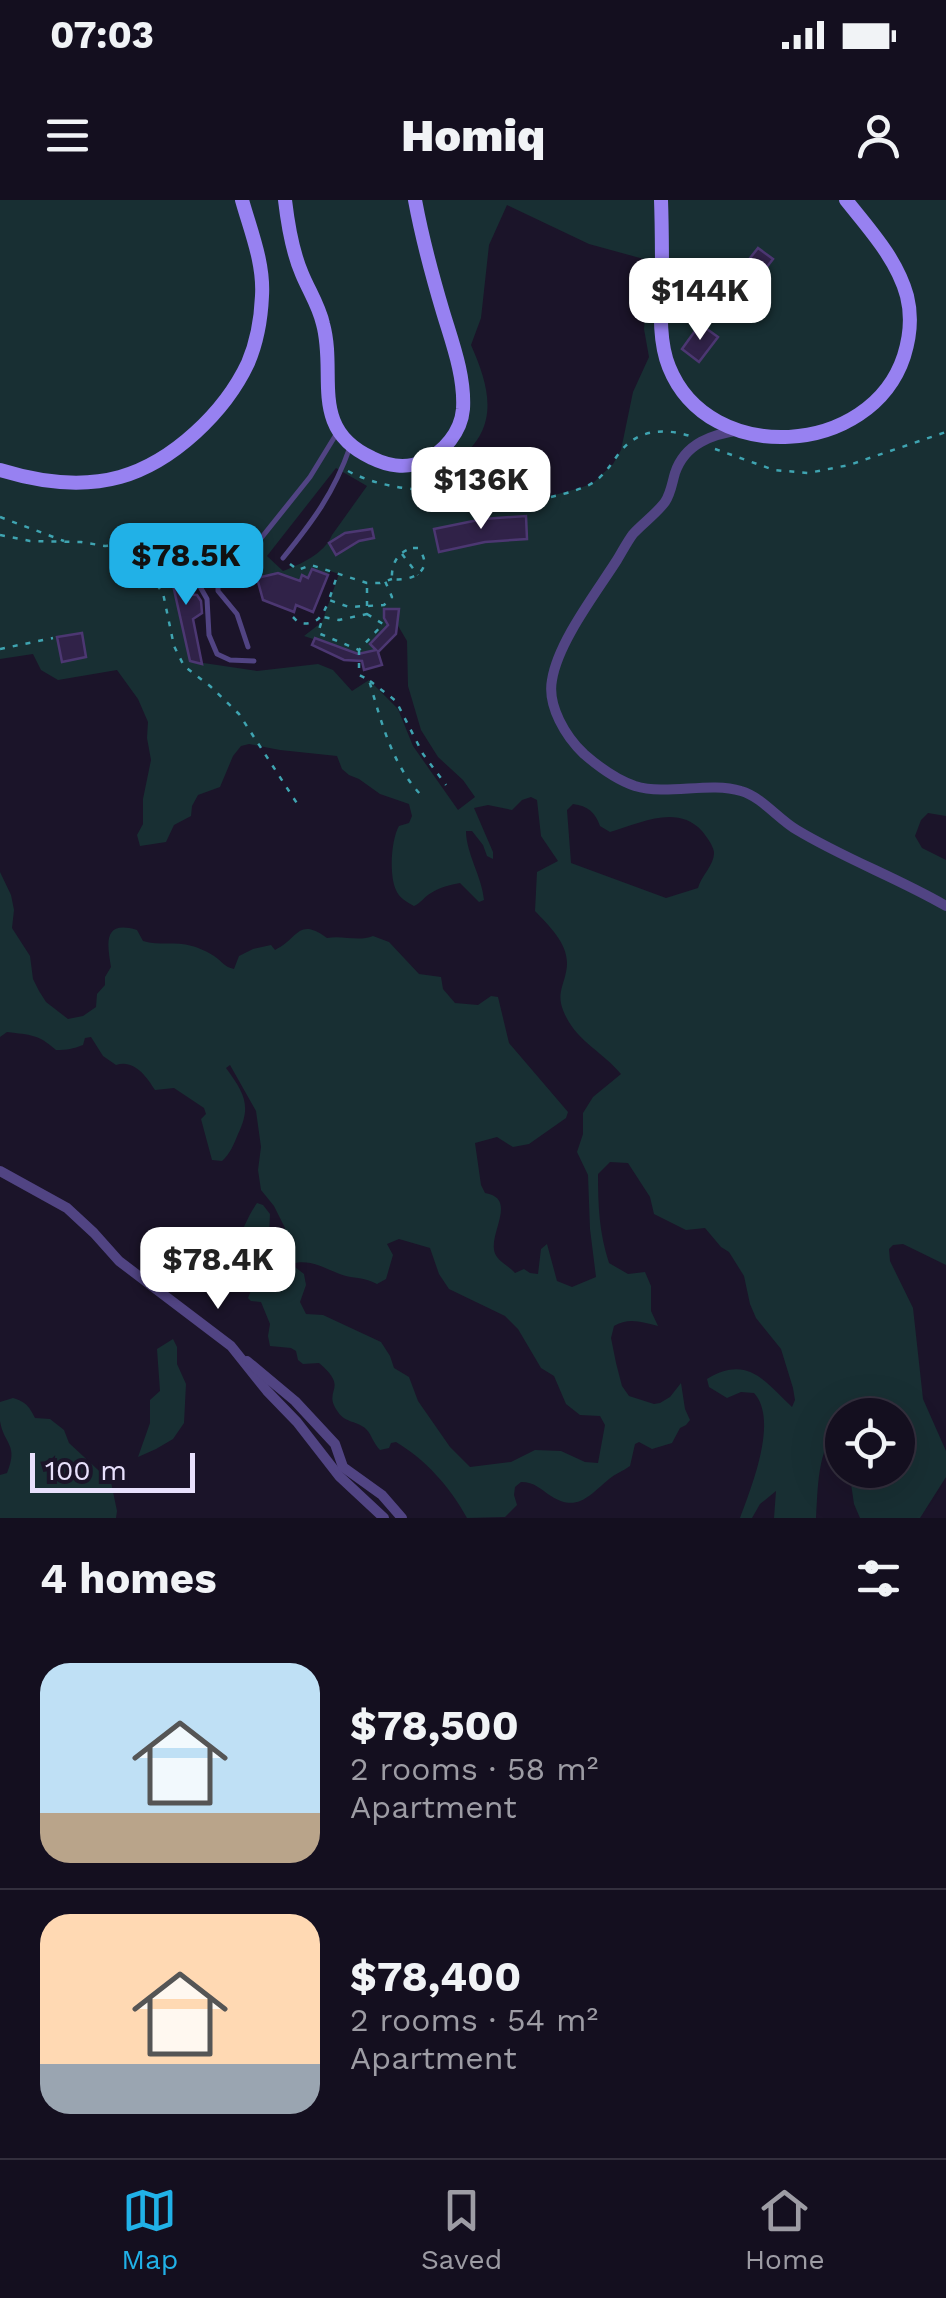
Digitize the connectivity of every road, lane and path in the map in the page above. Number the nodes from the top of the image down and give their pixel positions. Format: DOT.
graph roads {
  1 [pos="242,200"];
  2 [pos="285,200"];
  3 [pos="415,200"];
  4 [pos="661,200"];
  5 [pos="846,200"];
  6 [pos="741,430"];
  7 [pos="339,431"];
  8 [pos="946,432"];
  9 [pos="702,441"];
  10 [pos="350,444"];
  11 [pos="342,468"];
  12 [pos="0,470"];
  13 [pos="0,517"];
  14 [pos="0,536"];
  15 [pos="66,542"];
  16 [pos="126,544"];
  17 [pos="250,552"];
  18 [pos="401,553"];
  19 [pos="283,558"];
  20 [pos="236,564"];
  21 [pos="418,574"];
  22 [pos="338,575"];
  23 [pos="392,579"];
  24 [pos="385,581"];
  25 [pos="367,583"];
  26 [pos="329,600"];
  27 [pos="367,607"];
  28 [pos="367,614"];
  29 [pos="293,617"];
  30 [pos="322,617"];
  31 [pos="52,638"];
  32 [pos="248,647"];
  33 [pos="0,650"];
  34 [pos="359,650"];
  35 [pos="254,661"];
  36 [pos="369,680"];
  37 [pos="446,785"];
  38 [pos="423,797"];
  39 [pos="300,808"];
  40 [pos="946,906"];
  41 [pos="0,1171"];
  42 [pos="242,1358"];
  43 [pos="384,1518"];
  44 [pos="402,1518"];
  1 -- 12 [label="main road"];
  2 -- 7 [label="main road"];
  3 -- 10 [label="main road"];
  4 -- 6 [label="main road"];
  5 -- 6 [label="main road"];
  6 -- 9 [label="street"];
  7 -- 10 [label="main road"];
  7 -- 17 [label="lane"];
  8 -- 9 [label="path"];
  9 -- 11 [label="path"];
  9 -- 40 [label="street"];
  10 -- 11 [label="lane"];
  11 -- 19 [label="lane"];
  13 -- 15 [label="path"];
  14 -- 15 [label="path"];
  15 -- 16 [label="path"];
  16 -- 17 [label="path"];
  16 -- 39 [label="path"];
  17 -- 20 [label="lane"];
  18 -- 21 [label="path"];
  18 -- 21 [label="path"];
  18 -- 23 [label="path"];
  19 -- 22 [label="path"];
  20 -- 32 [label="lane"];
  20 -- 35 [label="lane"];
  21 -- 23 [label="path"];
  22 -- 25 [label="path"];
  22 -- 26 [label="path"];
  23 -- 24 [label="path"];
  24 -- 25 [label="path"];
  24 -- 27 [label="path"];
  25 -- 27 [label="path"];
  26 -- 27 [label="path"];
  26 -- 30 [label="path"];
  27 -- 28 [label="path"];
  28 -- 30 [label="path"];
  28 -- 34 [label="path"];
  29 -- 30 [label="path"];
  30 -- 34 [label="path"];
  31 -- 33 [label="path"];
  34 -- 36 [label="path"];
  36 -- 37 [label="path"];
  36 -- 38 [label="path"];
  41 -- 42 [label="street"];
  42 -- 43 [label="street"];
  42 -- 44 [label="street"];
}
